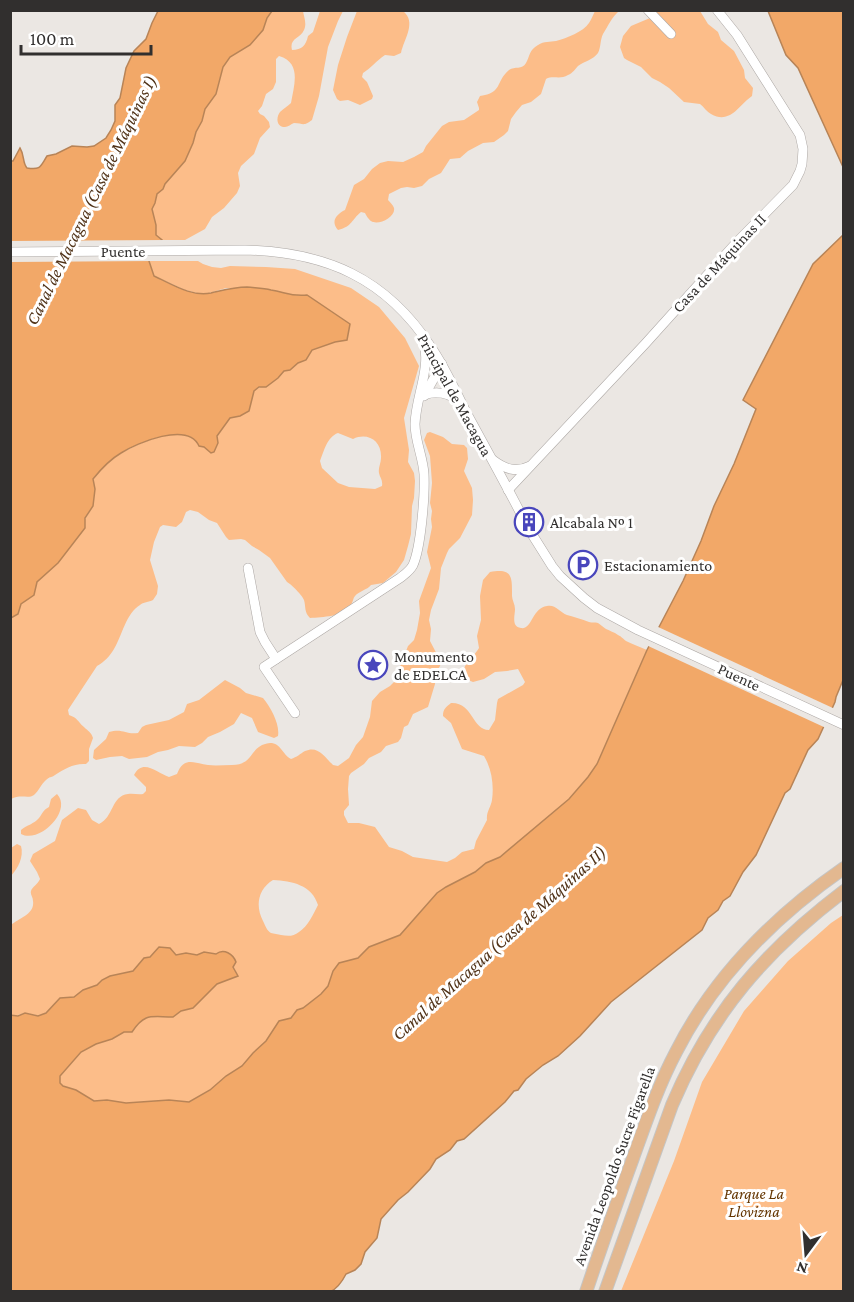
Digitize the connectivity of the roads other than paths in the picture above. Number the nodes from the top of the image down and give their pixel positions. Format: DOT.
graph roads {
  1 [pos="648,10"];
  2 [pos="717,10"];
  3 [pos="671,34"];
  4 [pos="199,251"];
  5 [pos="10,252"];
  6 [pos="422,333"];
  7 [pos="442,364"];
  8 [pos="424,395"];
  9 [pos="462,404"];
  10 [pos="418,408"];
  11 [pos="490,458"];
  12 [pos="532,465"];
  13 [pos="508,490"];
  14 [pos="522,516"];
  15 [pos="530,531"];
  16 [pos="248,568"];
  17 [pos="276,659"];
  18 [pos="295,713"];
  19 [pos="842,724"];
  20 [pos="843,868"];
  21 [pos="843,891"];
  22 [pos="843,899"];
  23 [pos="818,911"];
  24 [pos="586,1292"];
  25 [pos="605,1292"];
  1 -- 3 [label="street"];
  2 -- 12 [label="street, Casa de Máquinas II"];
  4 -- 5 [label="street, Puente"];
  4 -- 6 [label="street, Principal de Macagua"];
  6 -- 7 [label="street, Principal de Macagua"];
  6 -- 10 [label="street"];
  7 -- 8 [label="street"];
  7 -- 9 [label="street, Principal de Macagua"];
  8 -- 9 [label="street"];
  8 -- 10 [label="street"];
  9 -- 11 [label="street, Principal de Macagua"];
  10 -- 17 [label="street"];
  11 -- 12 [label="street"];
  11 -- 13 [label="street, Principal de Macagua"];
  12 -- 13 [label="street, Casa de Máquinas II"];
  13 -- 14 [label="street, Principal de Macagua"];
  15 -- 19 [label="street, Puente"];
  16 -- 17 [label="street"];
  17 -- 18 [label="street"];
  20 -- 24 [label="main road, Avenida Leopoldo Sucre Figarella"];
  21 -- 23 [label="main road, Avenida Leopoldo Sucre Figarella"];
  22 -- 23 [label="main road"];
  23 -- 25 [label="main road, Avenida Leopoldo Sucre Figarella"];
}
